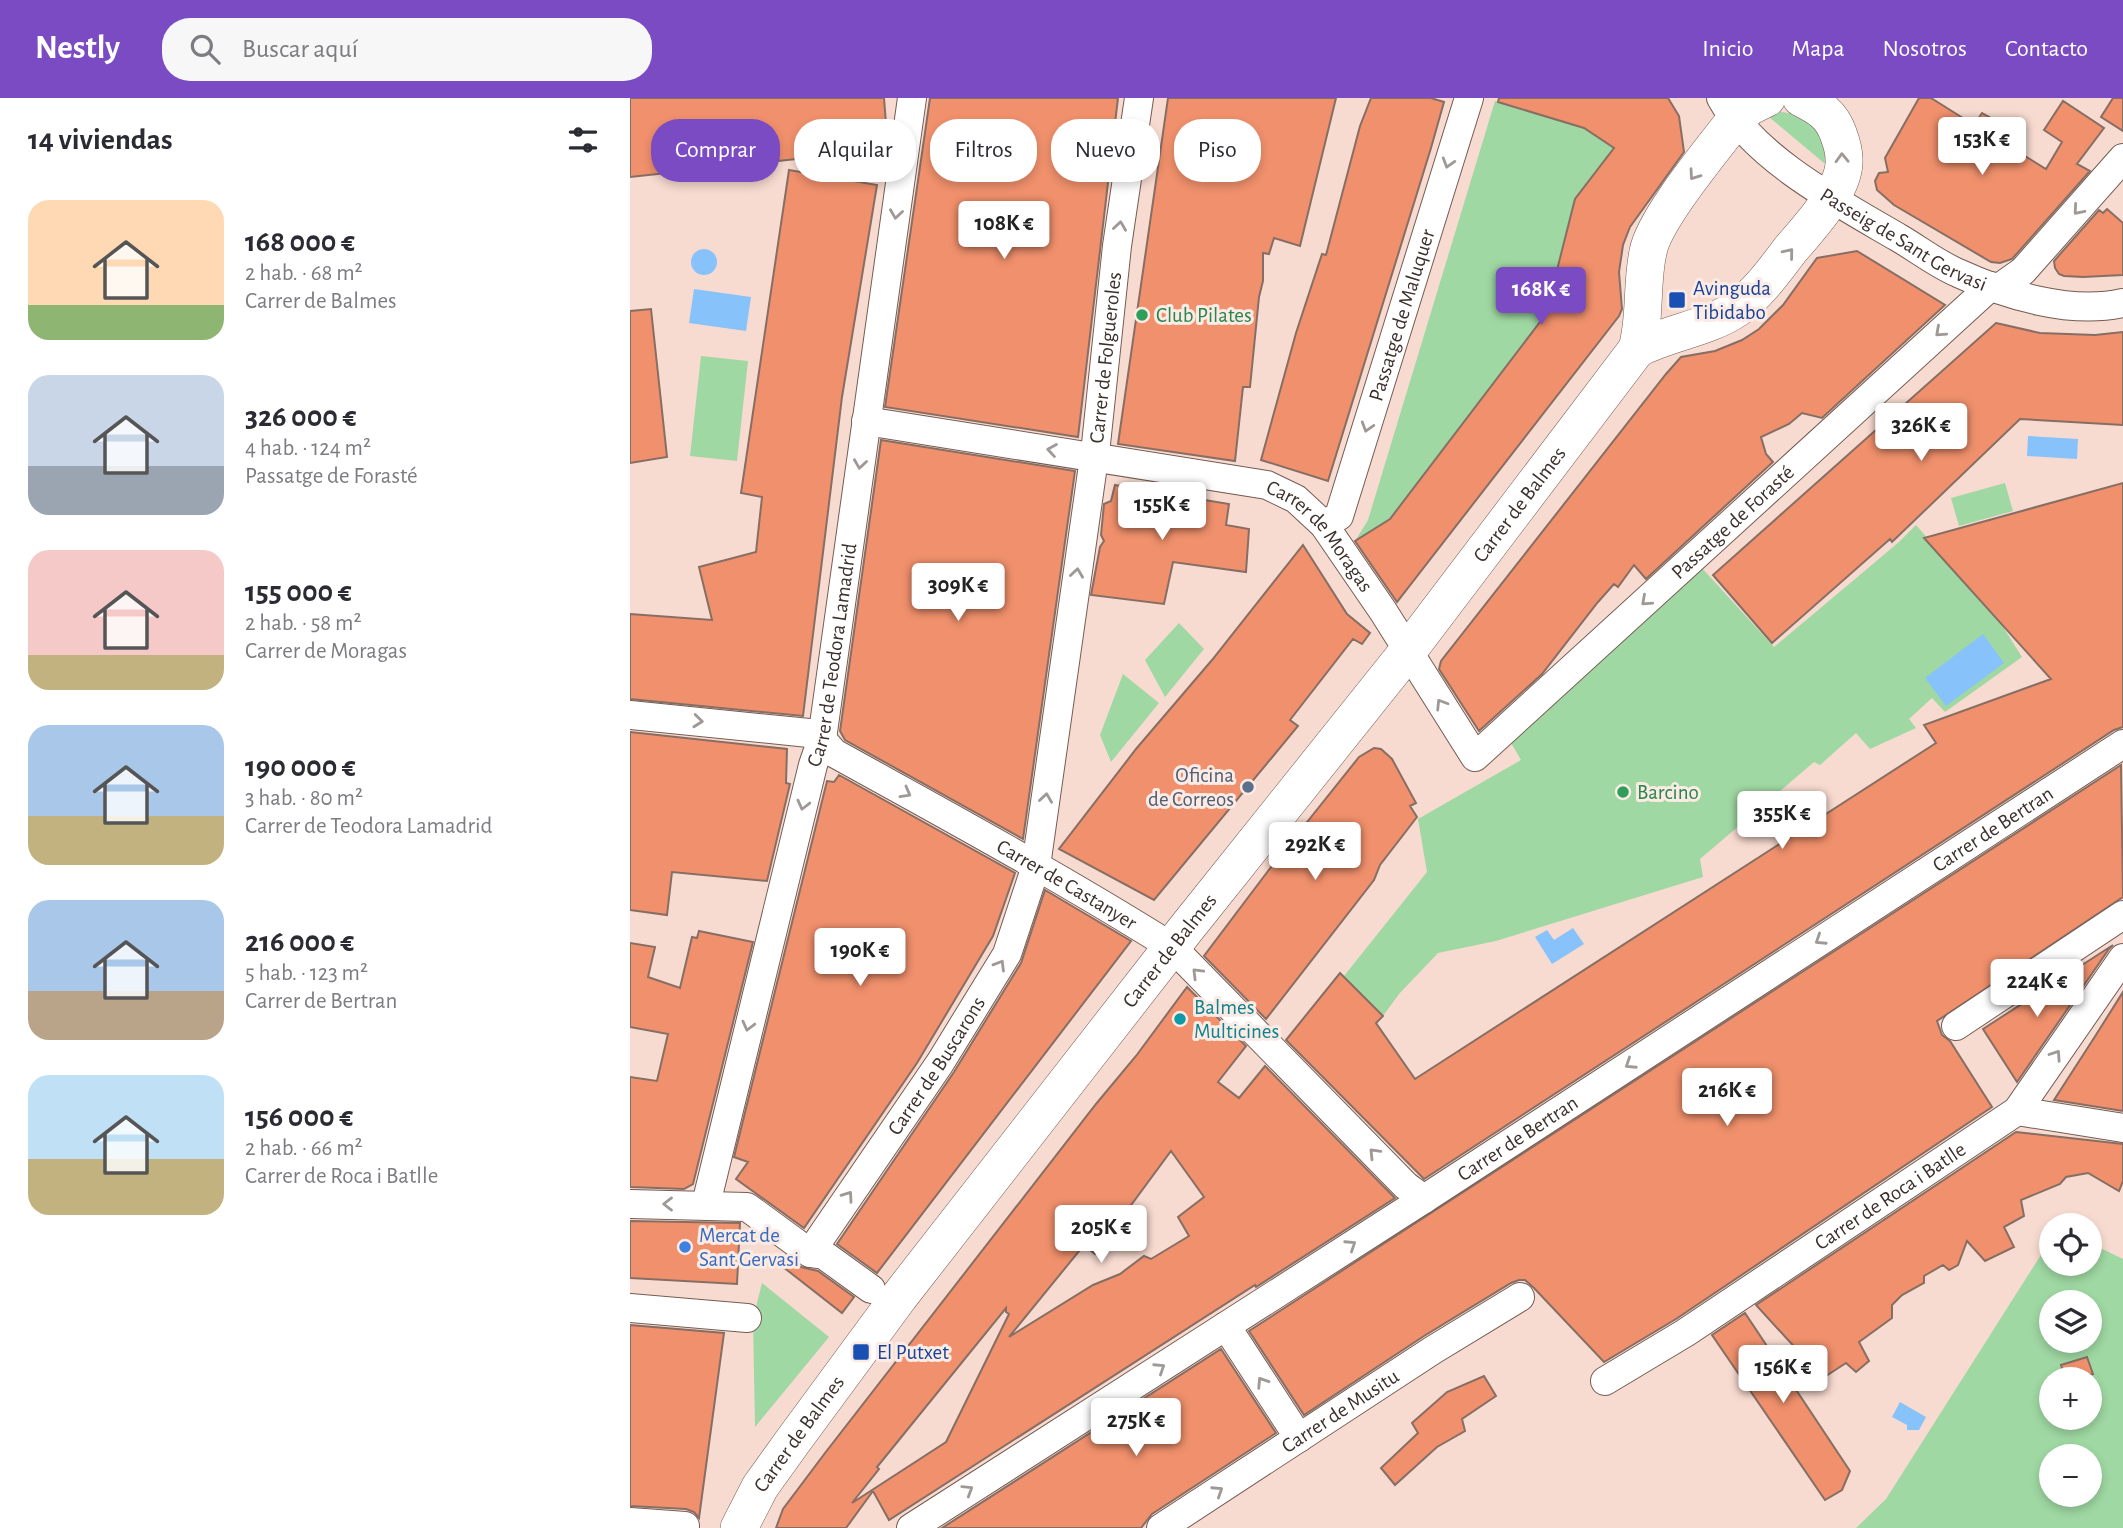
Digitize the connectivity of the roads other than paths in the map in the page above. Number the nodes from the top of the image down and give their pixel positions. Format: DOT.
graph roads {
  1 [pos="912,98"];
  2 [pos="1139,98"];
  3 [pos="1469,98"];
  4 [pos="1767,98"];
  5 [pos="1825,104"];
  6 [pos="1728,109"];
  7 [pos="2123,158"];
  8 [pos="1830,198"];
  9 [pos="1645,271"];
  10 [pos="1995,287"];
  11 [pos="2123,303"];
  12 [pos="1700,327"];
  13 [pos="1637,349"];
  14 [pos="866,421"];
  15 [pos="1093,457"];
  16 [pos="1324,524"];
  17 [pos="1408,651"];
  18 [pos="630,715"];
  19 [pos="822,739"];
  20 [pos="2123,744"];
  21 [pos="1475,757"];
  22 [pos="1036,866"];
  23 [pos="2123,915"];
  24 [pos="1172,947"];
  25 [pos="2123,958"];
  26 [pos="1956,1026"];
  27 [pos="2017,1111"];
  28 [pos="2123,1128"];
  29 [pos="1424,1199"];
  30 [pos="630,1204"];
  31 [pos="706,1204"];
  32 [pos="810,1252"];
  33 [pos="871,1289"];
  34 [pos="1520,1297"];
  35 [pos="630,1308"];
  36 [pos="747,1318"];
  37 [pos="1226,1326"];
  38 [pos="1605,1381"];
  39 [pos="1299,1438"];
  40 [pos="630,1522"];
  41 [pos="685,1526"];
  42 [pos="739,1528"];
  43 [pos="911,1528"];
  44 [pos="1161,1528"];
  1 -- 14 [label="street, Carrer de Teodora Lamadrid, one-way"];
  15 -- 2 [label="street, Carrer de Folgueroles, one-way"];
  3 -- 16 [label="street, Passatge de Maluquer, one-way"];
  4 -- 6 [label="main road"];
  8 -- 5 [label="main road, one-way"];
  6 -- 8 [label="street, Passeig de Sant Gervasi"];
  6 -- 9 [label="main road, one-way"];
  7 -- 10 [label="street, Passatge de Forasté, one-way"];
  8 -- 10 [label="street, Passeig de Sant Gervasi"];
  12 -- 8 [label="main road, one-way"];
  9 -- 12 [label="main road"];
  9 -- 13 [label="main road"];
  10 -- 11 [label="street, Passeig de Sant Gervasi"];
  10 -- 21 [label="street, Passatge de Forasté, one-way"];
  12 -- 13 [label="main road"];
  13 -- 17 [label="main road, Carrer de Balmes"];
  15 -- 14 [label="street, Carrer de Moragas, one-way"];
  14 -- 19 [label="street, Carrer de Teodora Lamadrid, one-way"];
  15 -- 16 [label="street, Carrer de Moragas"];
  22 -- 15 [label="street, Carrer de Folgueroles, one-way"];
  16 -- 17 [label="street, Carrer de Moragas"];
  21 -- 17 [label="street, Carrer de Moragas, one-way"];
  17 -- 24 [label="main road, Carrer de Balmes"];
  18 -- 19 [label="street, Carrer de Castanyer, one-way"];
  19 -- 22 [label="street, Carrer de Castanyer, one-way"];
  19 -- 31 [label="street, Carrer de Teodora Lamadrid, one-way"];
  20 -- 29 [label="street, Carrer de Bertran, one-way"];
  22 -- 24 [label="street, Carrer de Castanyer"];
  32 -- 22 [label="street, Carrer de Buscarons, one-way"];
  23 -- 26 [label="street"];
  29 -- 24 [label="street, Carrer de Castanyer, one-way"];
  24 -- 42 [label="main road, Carrer de Balmes"];
  27 -- 25 [label="street, Carrer de Roca i Batlle, one-way"];
  27 -- 28 [label="street"];
  27 -- 38 [label="street, Carrer de Roca i Batlle"];
  37 -- 29 [label="street, Carrer de Bertran, one-way"];
  31 -- 30 [label="street, one-way"];
  31 -- 32 [label="street"];
  32 -- 33 [label="street"];
  34 -- 39 [label="street, Carrer de Musitu"];
  35 -- 36 [label="street"];
  39 -- 37 [label="street, one-way"];
  43 -- 37 [label="street, Carrer de Bertran, one-way"];
  44 -- 39 [label="street, Carrer de Musitu, one-way"];
  40 -- 41 [label="street"];
}
